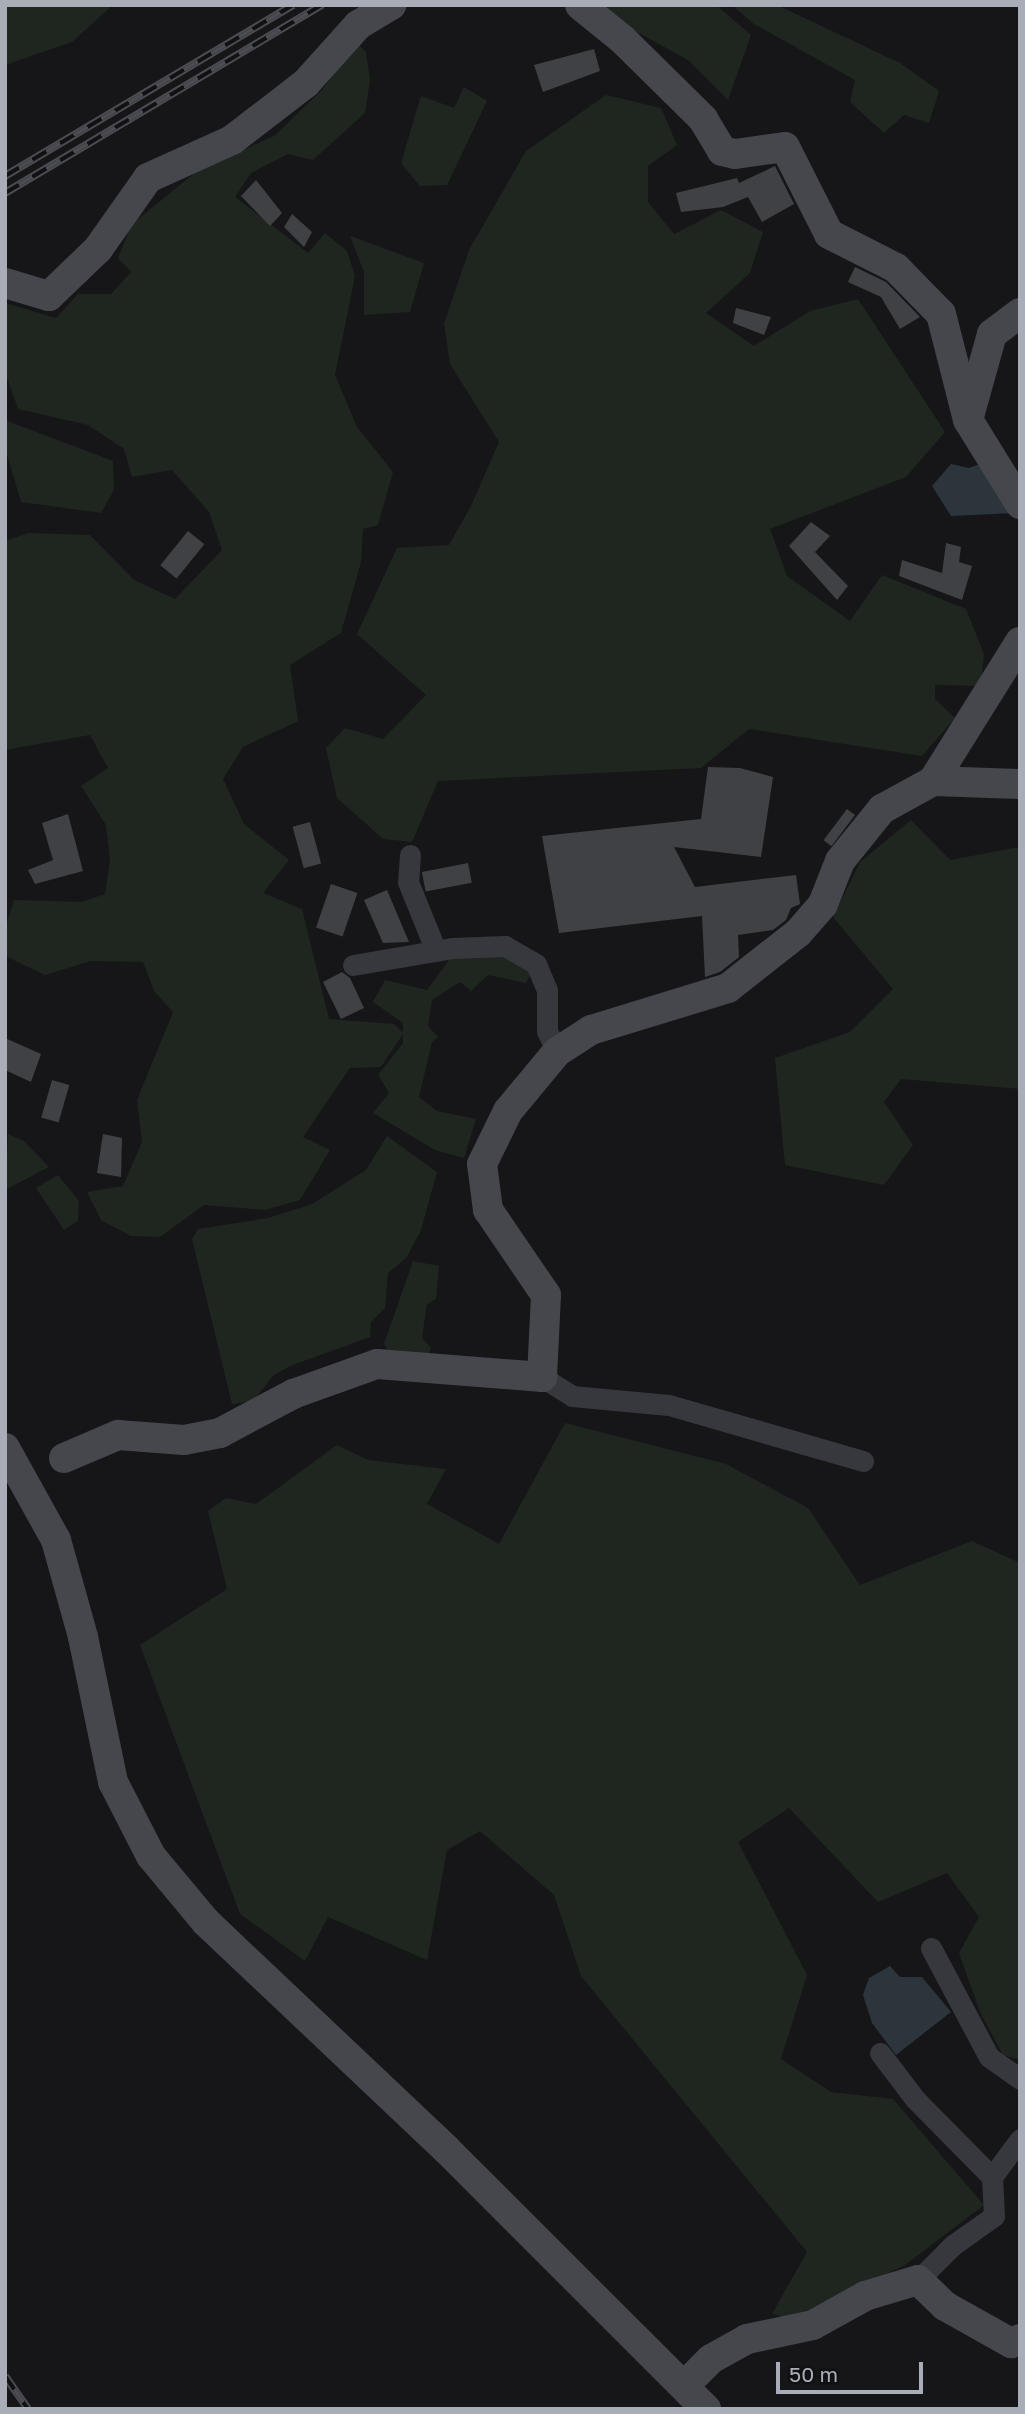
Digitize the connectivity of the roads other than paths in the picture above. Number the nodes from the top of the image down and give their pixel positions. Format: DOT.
graph roads {
  1 [pos="391,5"];
  2 [pos="580,5"];
  3 [pos="5,283"];
  4 [pos="1020,313"];
  5 [pos="968,420"];
  6 [pos="1020,504"];
  7 [pos="1020,642"];
  8 [pos="933,781"];
  9 [pos="1020,784"];
  10 [pos="410,855"];
  11 [pos="436,951"];
  12 [pos="353,965"];
  13 [pos="557,1052"];
  14 [pos="542,1377"];
  15 [pos="5,1448"];
  16 [pos="64,1458"];
  17 [pos="863,1461"];
  18 [pos="931,1948"];
  19 [pos="880,2053"];
  20 [pos="1020,2079"];
  21 [pos="1020,2138"];
  22 [pos="992,2177"];
  23 [pos="918,2280"];
  24 [pos="1020,2339"];
  25 [pos="684,2386"];
  26 [pos="706,2409"];
  1 -- 3 [label="street"];
  2 -- 5 [label="street"];
  4 -- 5 [label="street"];
  5 -- 6 [label="street"];
  7 -- 8 [label="street"];
  8 -- 9 [label="street"];
  8 -- 13 [label="street"];
  10 -- 11 [label="street"];
  11 -- 12 [label="street"];
  11 -- 13 [label="street"];
  13 -- 14 [label="street"];
  14 -- 16 [label="street"];
  14 -- 17 [label="street"];
  15 -- 25 [label="street"];
  18 -- 20 [label="street"];
  19 -- 22 [label="street"];
  21 -- 22 [label="street"];
  22 -- 23 [label="street"];
  23 -- 24 [label="street"];
  23 -- 25 [label="street"];
  25 -- 26 [label="street"];
}
